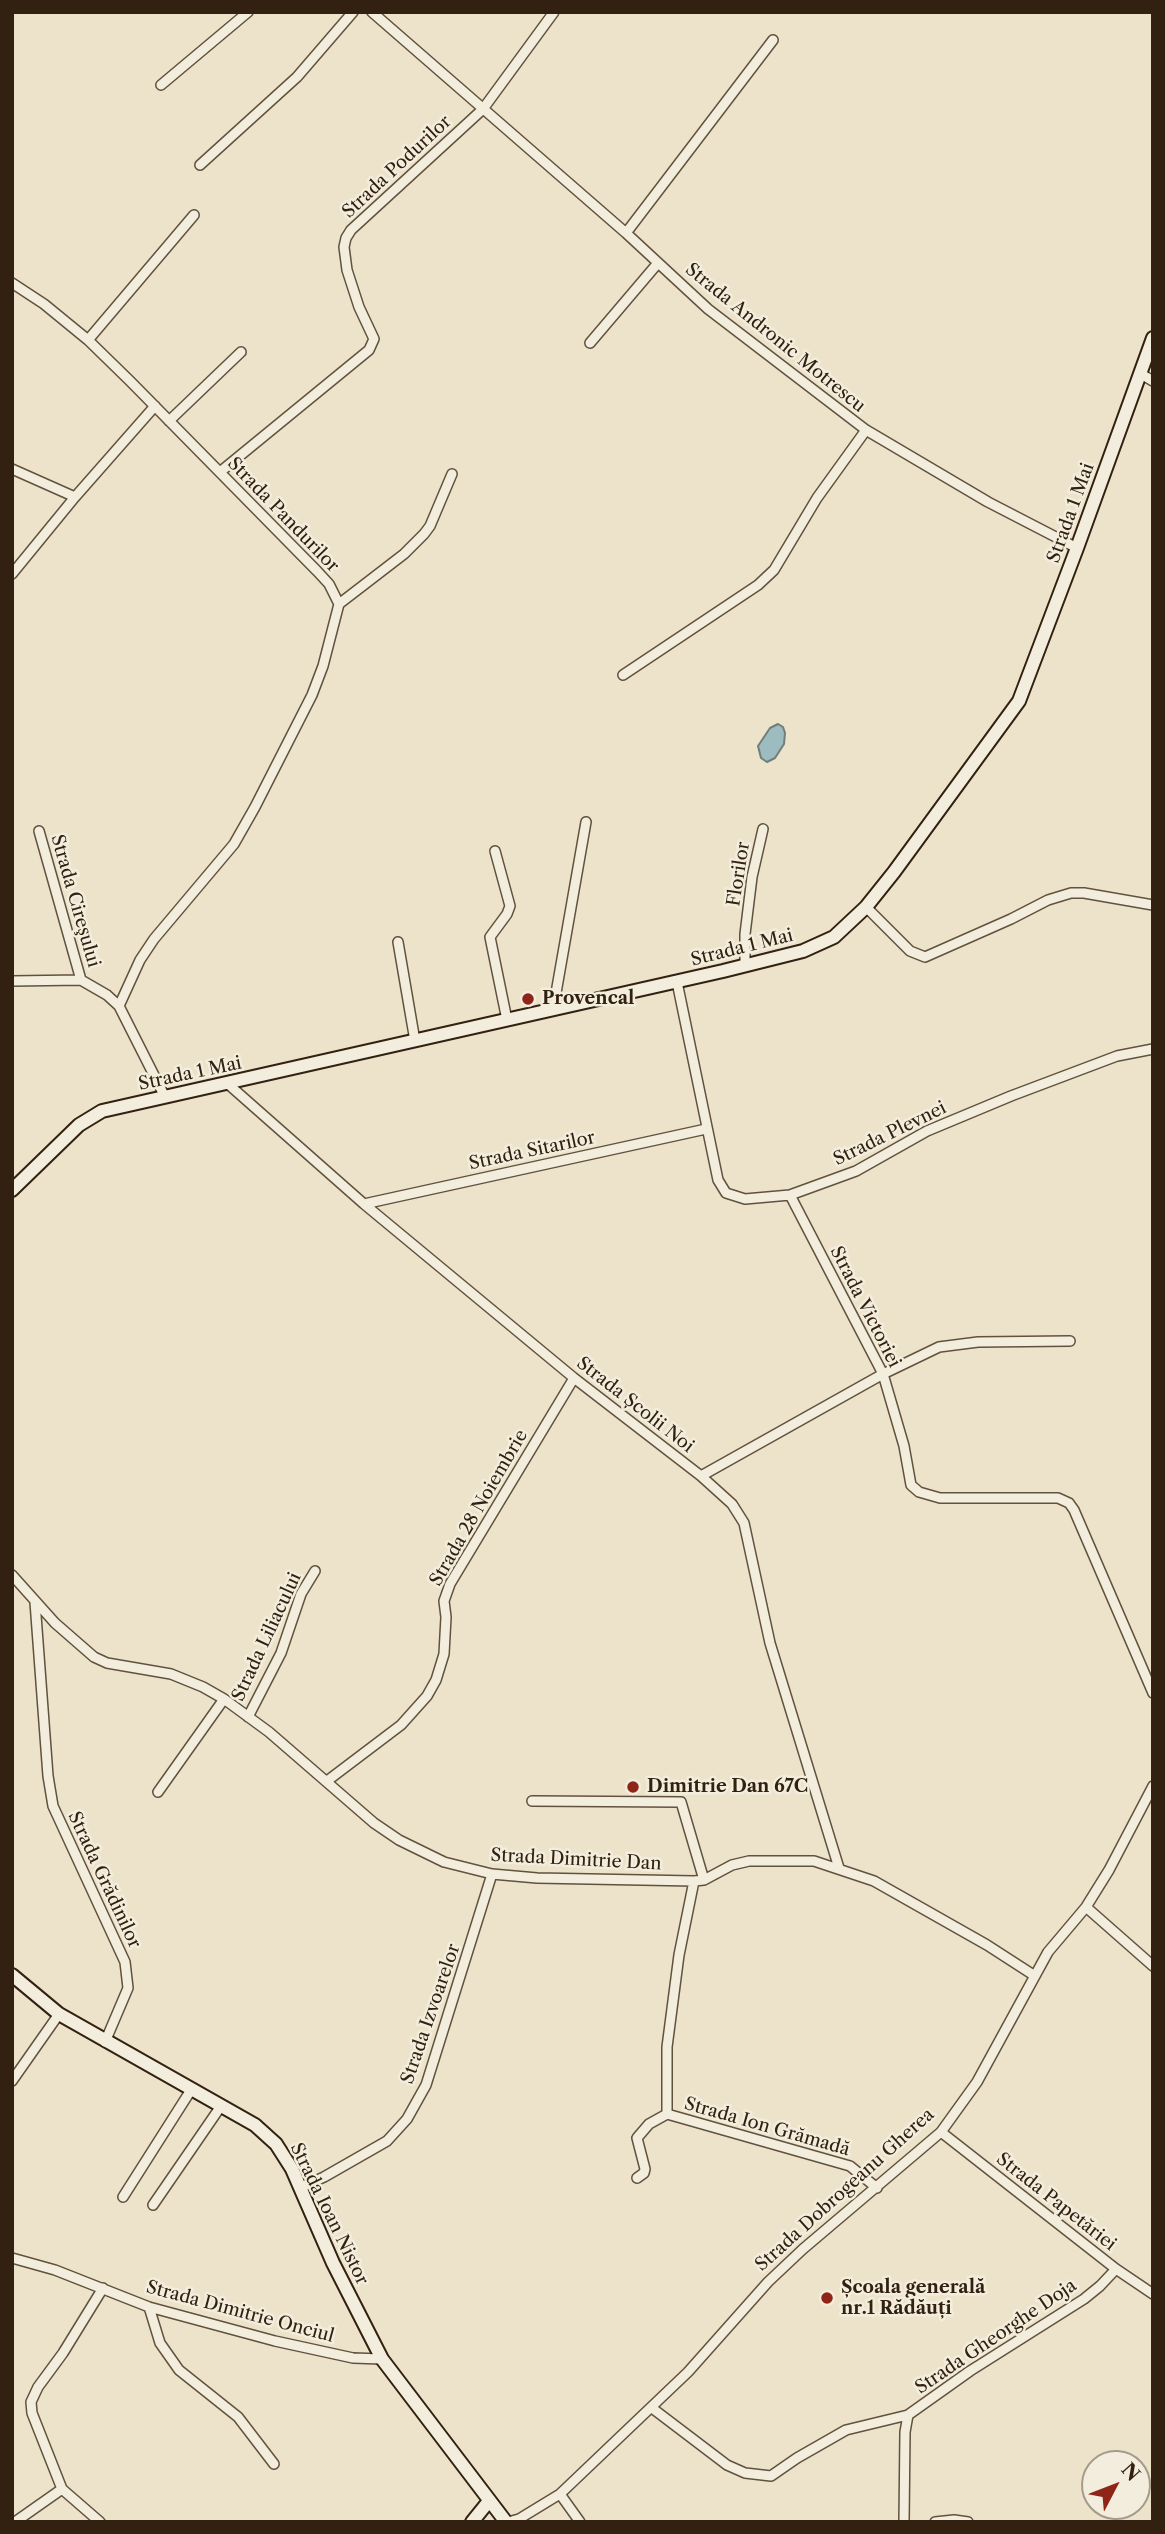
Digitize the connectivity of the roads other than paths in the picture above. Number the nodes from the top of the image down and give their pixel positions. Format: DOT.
graph roads {
  1 [pos="248,12"];
  2 [pos="353,12"];
  3 [pos="372,12"];
  4 [pos="554,12"];
  5 [pos="773,40"];
  6 [pos="161,85"];
  7 [pos="483,109"];
  8 [pos="200,164"];
  9 [pos="194,215"];
  10 [pos="626,233"];
  11 [pos="658,263"];
  12 [pos="12,283"];
  13 [pos="1153,338"];
  14 [pos="88,340"];
  15 [pos="590,343"];
  16 [pos="241,352"];
  17 [pos="1147,377"];
  18 [pos="155,407"];
  19 [pos="169,421"];
  20 [pos="866,430"];
  21 [pos="12,469"];
  22 [pos="220,472"];
  23 [pos="452,474"];
  24 [pos="75,497"];
  25 [pos="1077,548"];
  26 [pos="12,574"];
  27 [pos="339,604"];
  28 [pos="623,675"];
  29 [pos="586,822"];
  30 [pos="762,829"];
  31 [pos="39,831"];
  32 [pos="495,851"];
  33 [pos="1153,905"];
  34 [pos="866,907"];
  35 [pos="398,942"];
  36 [pos="745,965"];
  37 [pos="80,980"];
  38 [pos="12,981"];
  39 [pos="677,982"];
  40 [pos="119,1006"];
  41 [pos="554,1010"];
  42 [pos="507,1020"];
  43 [pos="415,1041"];
  44 [pos="1153,1049"];
  45 [pos="228,1084"];
  46 [pos="165,1097"];
  47 [pos="706,1129"];
  48 [pos="12,1190"];
  49 [pos="790,1195"];
  50 [pos="364,1203"];
  51 [pos="1070,1341"];
  52 [pos="883,1374"];
  53 [pos="574,1378"];
  54 [pos="701,1476"];
  55 [pos="316,1571"];
  56 [pos="12,1575"];
  57 [pos="35,1602"];
  58 [pos="1153,1693"];
  59 [pos="224,1699"];
  60 [pos="248,1717"];
  61 [pos="327,1782"];
  62 [pos="1153,1786"];
  63 [pos="158,1792"];
  64 [pos="532,1801"];
  65 [pos="839,1868"];
  66 [pos="492,1874"];
  67 [pos="699,1880"];
  68 [pos="1086,1907"];
  69 [pos="1153,1966"];
  70 [pos="12,1975"];
  71 [pos="1035,1976"];
  72 [pos="59,2014"];
  73 [pos="105,2042"];
  74 [pos="12,2081"];
  75 [pos="191,2090"];
  76 [pos="221,2106"];
  77 [pos="667,2114"];
  78 [pos="940,2132"];
  79 [pos="637,2178"];
  80 [pos="300,2188"];
  81 [pos="877,2188"];
  82 [pos="123,2196"];
  83 [pos="153,2205"];
  84 [pos="12,2258"];
  85 [pos="1116,2269"];
  86 [pos="103,2287"];
  87 [pos="1153,2294"];
  88 [pos="149,2307"];
  89 [pos="382,2359"];
  90 [pos="652,2409"];
  91 [pos="908,2415"];
  92 [pos="274,2464"];
  93 [pos="62,2489"];
  94 [pos="560,2494"];
  95 [pos="489,2501"];
  96 [pos="15,2522"];
  97 [pos="100,2522"];
  98 [pos="472,2522"];
  99 [pos="507,2522"];
  100 [pos="580,2522"];
  101 [pos="904,2522"];
  102 [pos="935,2522"];
  103 [pos="968,2522"];
  1 -- 6 [label="street"];
  2 -- 8 [label="street"];
  3 -- 7 [label="street, Strada Andronic Motrescu"];
  4 -- 7 [label="street"];
  5 -- 10 [label="street"];
  7 -- 10 [label="street, Strada Andronic Motrescu"];
  7 -- 22 [label="street, Strada Podurilor"];
  9 -- 14 [label="street"];
  10 -- 11 [label="street, Strada Andronic Motrescu"];
  11 -- 15 [label="street"];
  11 -- 20 [label="street, Strada Andronic Motrescu"];
  12 -- 14 [label="street, Strada Pandurilor"];
  13 -- 17 [label="main road, Strada 1 Mai"];
  14 -- 18 [label="street, Strada Pandurilor"];
  16 -- 19 [label="street"];
  17 -- 25 [label="main road, Strada 1 Mai"];
  18 -- 19 [label="street, Strada Pandurilor"];
  18 -- 24 [label="street"];
  19 -- 22 [label="street, Strada Pandurilor"];
  20 -- 25 [label="street, Strada Andronic Motrescu"];
  20 -- 28 [label="street"];
  21 -- 24 [label="street"];
  22 -- 27 [label="street, Strada Pandurilor"];
  23 -- 27 [label="street"];
  24 -- 26 [label="street"];
  25 -- 34 [label="main road, Strada 1 Mai"];
  27 -- 40 [label="street"];
  29 -- 41 [label="street"];
  30 -- 36 [label="street, Florilor"];
  31 -- 37 [label="street, Strada Cireşului"];
  32 -- 42 [label="street"];
  33 -- 34 [label="street"];
  34 -- 36 [label="main road, Strada 1 Mai"];
  35 -- 43 [label="street"];
  36 -- 39 [label="main road, Strada 1 Mai"];
  37 -- 38 [label="street"];
  37 -- 40 [label="street"];
  39 -- 41 [label="main road, Strada 1 Mai"];
  39 -- 47 [label="street, Strada Plevnei"];
  40 -- 46 [label="street"];
  41 -- 42 [label="main road, Strada 1 Mai"];
  42 -- 43 [label="main road, Strada 1 Mai"];
  43 -- 45 [label="main road, Strada 1 Mai"];
  44 -- 49 [label="street, Strada Plevnei"];
  45 -- 46 [label="main road, Strada 1 Mai"];
  45 -- 50 [label="street, Strada Școlii Noi"];
  46 -- 48 [label="main road, Strada 1 Mai"];
  47 -- 49 [label="street, Strada Plevnei"];
  47 -- 50 [label="street, Strada Sitarilor"];
  49 -- 52 [label="street, Strada Victoriei"];
  50 -- 53 [label="street, Strada Școlii Noi"];
  51 -- 52 [label="street"];
  52 -- 54 [label="street"];
  52 -- 58 [label="street, Strada Victoriei"];
  53 -- 54 [label="street, Strada Școlii Noi"];
  53 -- 61 [label="street, Strada 28 Noiembrie"];
  54 -- 65 [label="street, Strada Școlii Noi"];
  55 -- 60 [label="street, Strada Liliacului"];
  56 -- 57 [label="street, Strada Dimitrie Dan"];
  57 -- 59 [label="street, Strada Dimitrie Dan"];
  57 -- 73 [label="street, Strada Grădinilor"];
  59 -- 60 [label="street, Strada Dimitrie Dan"];
  59 -- 63 [label="street"];
  60 -- 61 [label="street, Strada Dimitrie Dan"];
  61 -- 66 [label="street, Strada Dimitrie Dan"];
  62 -- 68 [label="street, Strada Dobrogeanu Gherea"];
  64 -- 67 [label="street"];
  65 -- 67 [label="street, Strada Dimitrie Dan"];
  65 -- 71 [label="street, Strada Dimitrie Dan"];
  66 -- 67 [label="street, Strada Dimitrie Dan"];
  66 -- 80 [label="street, Strada Izvoarelor"];
  67 -- 77 [label="street, Strada Ion Grămadă"];
  68 -- 69 [label="street"];
  68 -- 71 [label="street, Strada Dobrogeanu Gherea"];
  70 -- 72 [label="main road, Strada Ioan Nistor"];
  71 -- 78 [label="street, Strada Dobrogeanu Gherea"];
  72 -- 73 [label="main road, Strada Ioan Nistor"];
  72 -- 74 [label="street"];
  73 -- 75 [label="main road, Strada Ioan Nistor"];
  75 -- 76 [label="main road, Strada Ioan Nistor"];
  75 -- 82 [label="street"];
  76 -- 80 [label="main road, Strada Ioan Nistor"];
  76 -- 83 [label="street"];
  77 -- 79 [label="street"];
  77 -- 81 [label="street, Strada Ion Grămadă"];
  78 -- 81 [label="street, Strada Dobrogeanu Gherea"];
  78 -- 85 [label="street, Strada Papetăriei"];
  80 -- 89 [label="main road, Strada Ioan Nistor"];
  81 -- 90 [label="street, Strada Dobrogeanu Gherea"];
  84 -- 86 [label="street, Strada Dimitrie Onciul"];
  85 -- 87 [label="street, Strada Papetăriei"];
  85 -- 91 [label="street, Strada Gheorghe Doja"];
  86 -- 88 [label="street, Strada Dimitrie Onciul"];
  86 -- 93 [label="street"];
  88 -- 89 [label="street, Strada Dimitrie Onciul"];
  88 -- 92 [label="street"];
  89 -- 95 [label="main road, Strada Ioan Nistor"];
  90 -- 91 [label="street"];
  90 -- 94 [label="street, Strada Dobrogeanu Gherea"];
  91 -- 101 [label="street, Strada Gheorghe Doja"];
  93 -- 96 [label="street"];
  93 -- 97 [label="street"];
  94 -- 99 [label="street, Strada Dobrogeanu Gherea"];
  94 -- 100 [label="street"];
  95 -- 98 [label="main road"];
  95 -- 99 [label="main road, Strada Ioan Nistor"];
  102 -- 103 [label="street"];
}
